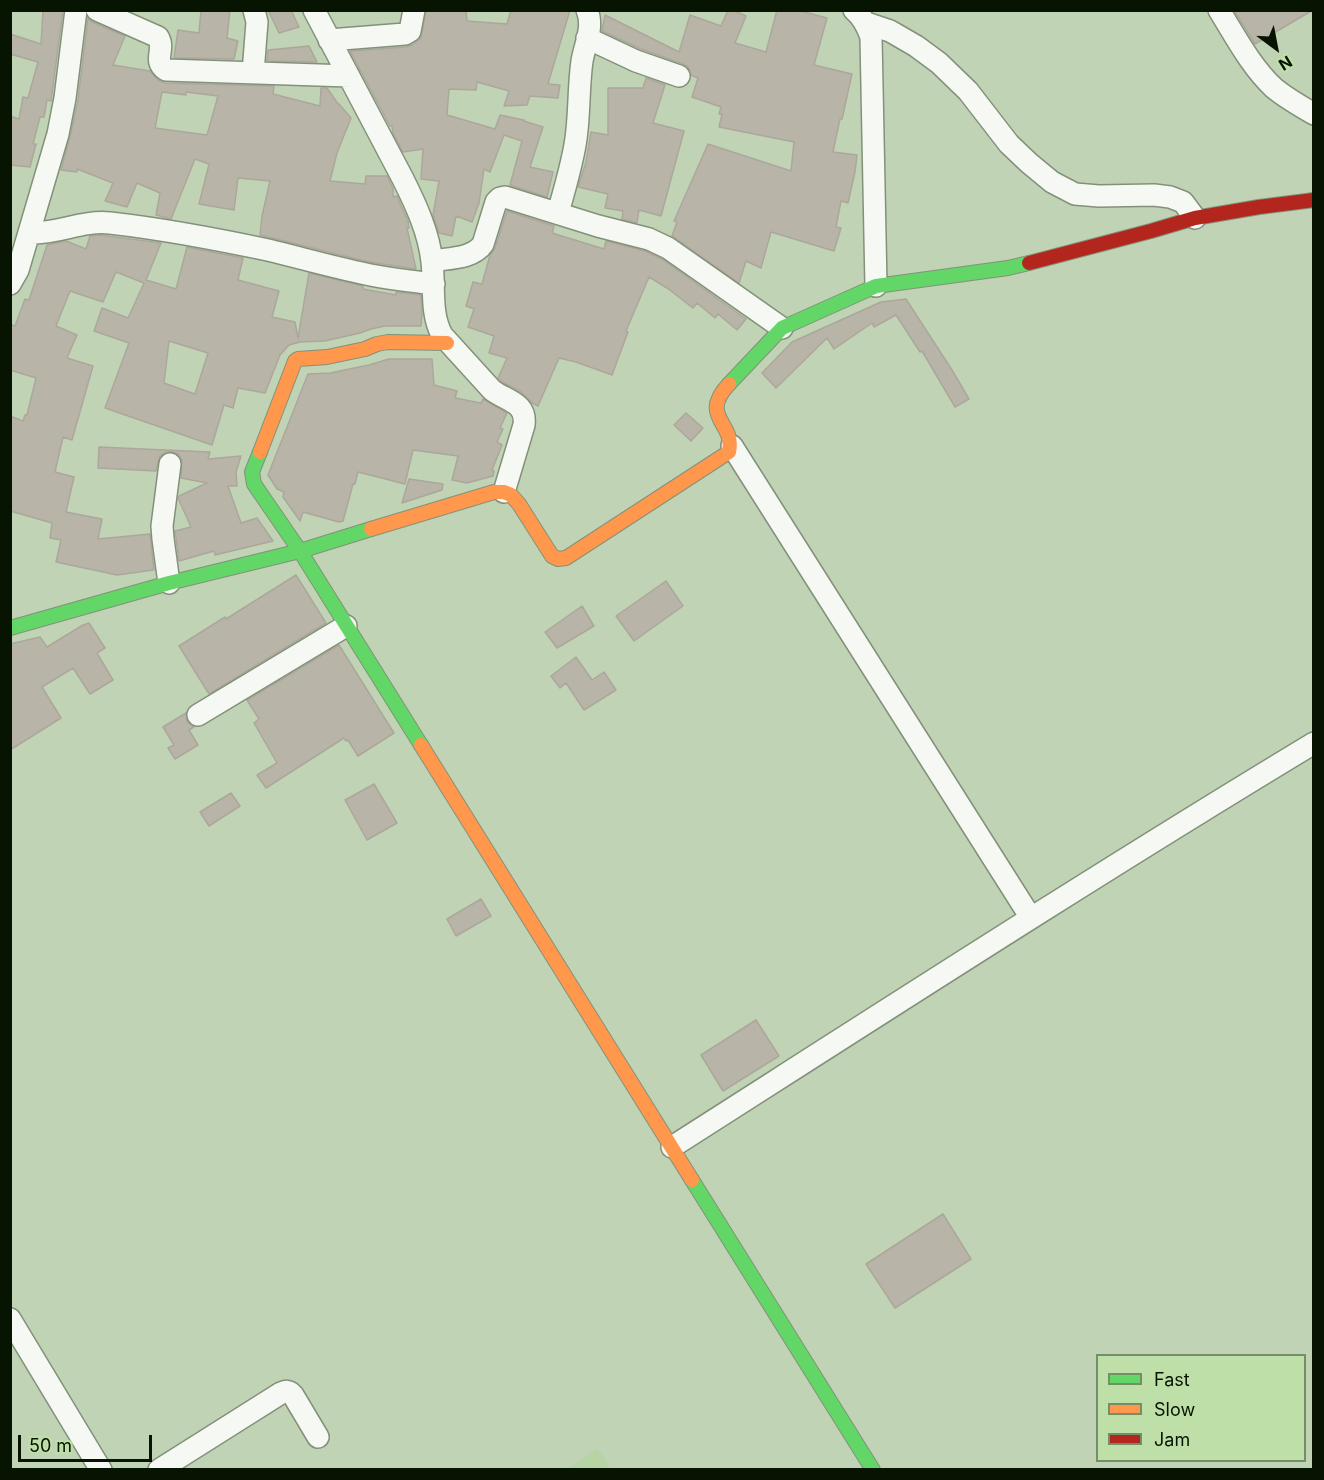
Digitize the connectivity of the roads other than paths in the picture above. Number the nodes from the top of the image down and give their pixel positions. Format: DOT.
graph roads {
  1 [pos="76,10"];
  2 [pos="97,10"];
  3 [pos="254,10"];
  4 [pos="314,10"];
  5 [pos="414,10"];
  6 [pos="587,10"];
  7 [pos="1219,10"];
  8 [pos="860,17"];
  9 [pos="587,38"];
  10 [pos="329,40"];
  11 [pos="253,73"];
  12 [pos="348,76"];
  13 [pos="679,76"];
  14 [pos="1314,114"];
  15 [pos="1314,200"];
  16 [pos="558,213"];
  17 [pos="1195,218"];
  18 [pos="29,233"];
  19 [pos="432,261"];
  20 [pos="10,284"];
  21 [pos="434,284"];
  22 [pos="876,286"];
  23 [pos="782,328"];
  24 [pos="447,343"];
  25 [pos="732,446"];
  26 [pos="170,464"];
  27 [pos="504,492"];
  28 [pos="300,550"];
  29 [pos="169,583"];
  30 [pos="346,626"];
  31 [pos="10,628"];
  32 [pos="198,715"];
  33 [pos="1314,743"];
  34 [pos="1030,918"];
  35 [pos="672,1147"];
  36 [pos="10,1319"];
  37 [pos="318,1437"];
  38 [pos="100,1470"];
  39 [pos="159,1470"];
  40 [pos="873,1470"];
  1 -- 18 [label="street"];
  2 -- 11 [label="street"];
  3 -- 11 [label="street"];
  4 -- 10 [label="street"];
  5 -- 10 [label="street"];
  6 -- 9 [label="street"];
  7 -- 14 [label="street"];
  8 -- 17 [label="street"];
  8 -- 22 [label="street"];
  9 -- 13 [label="street"];
  9 -- 16 [label="street"];
  10 -- 12 [label="street"];
  11 -- 12 [label="street"];
  12 -- 19 [label="street"];
  15 -- 17 [label="street"];
  16 -- 19 [label="street"];
  16 -- 23 [label="street"];
  17 -- 22 [label="street"];
  18 -- 20 [label="street"];
  18 -- 21 [label="street"];
  19 -- 21 [label="street"];
  21 -- 24 [label="street"];
  22 -- 23 [label="street"];
  23 -- 25 [label="street"];
  24 -- 27 [label="street"];
  24 -- 28 [label="street"];
  25 -- 27 [label="street"];
  25 -- 34 [label="street"];
  26 -- 29 [label="street"];
  27 -- 28 [label="street"];
  28 -- 29 [label="street"];
  28 -- 30 [label="street"];
  29 -- 31 [label="street"];
  30 -- 32 [label="street"];
  30 -- 35 [label="street"];
  33 -- 34 [label="street"];
  34 -- 35 [label="street"];
  35 -- 40 [label="street"];
  36 -- 38 [label="street"];
  37 -- 39 [label="street"];
}
